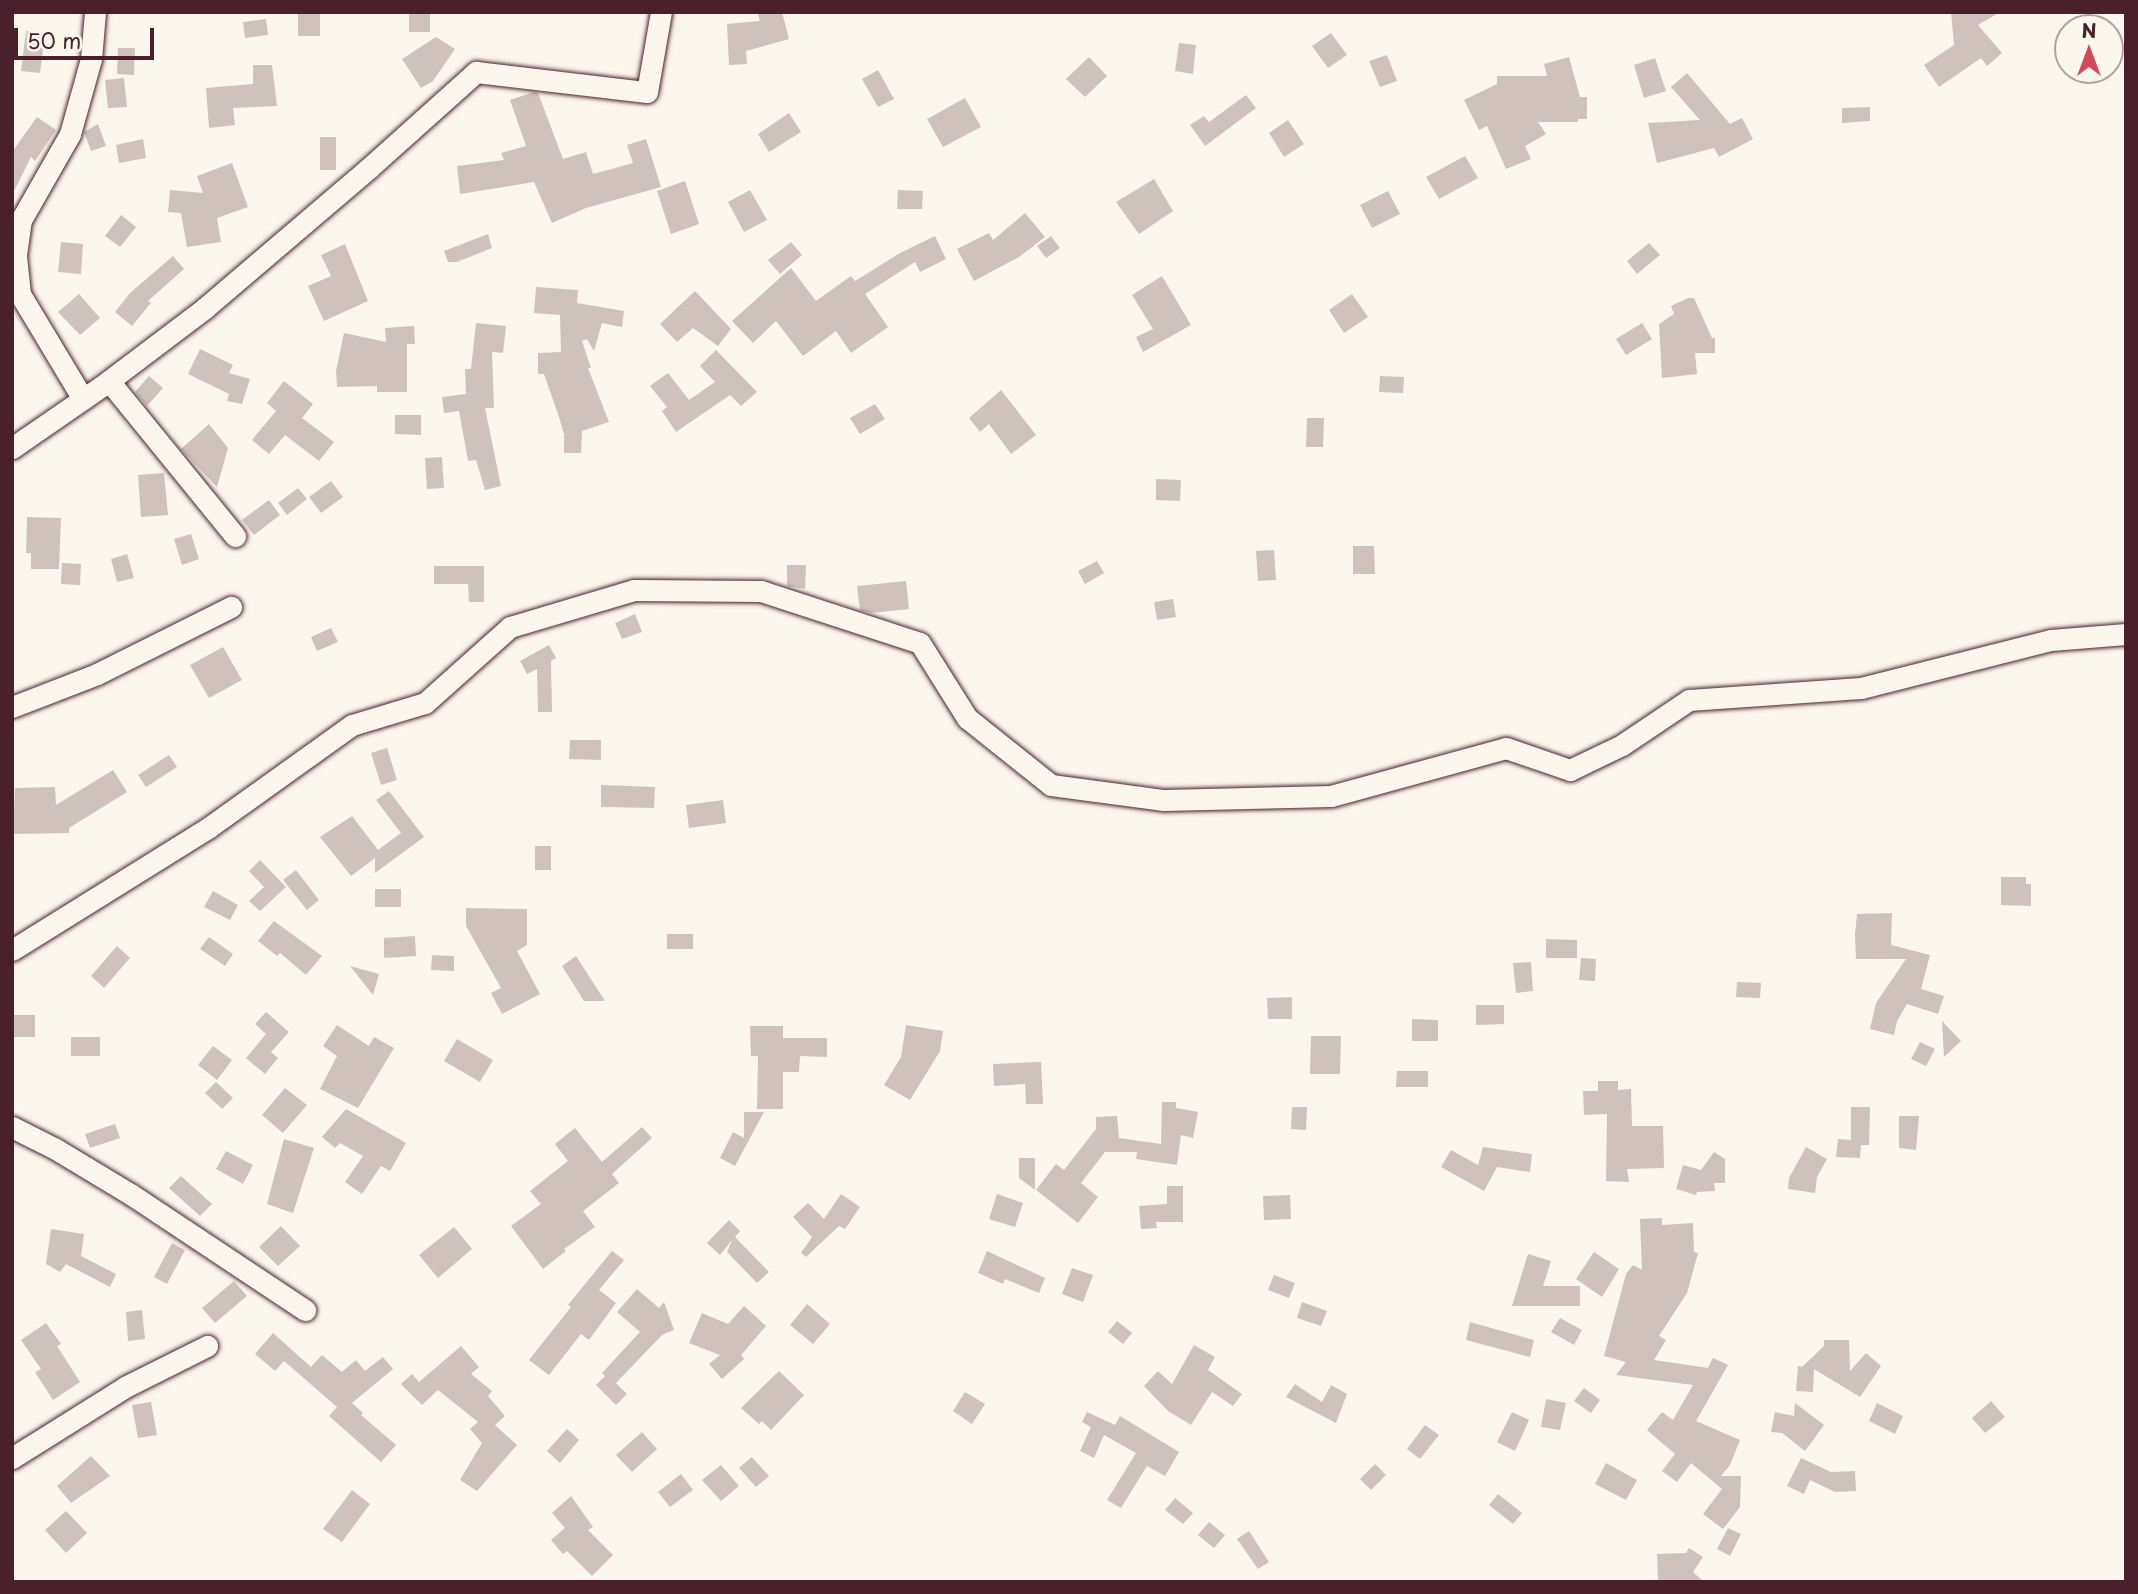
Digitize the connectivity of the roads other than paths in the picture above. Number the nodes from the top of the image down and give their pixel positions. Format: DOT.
graph roads {
  1 [pos="95,12"];
  2 [pos="661,12"];
  3 [pos="109,381"];
  4 [pos="83,399"];
  5 [pos="12,448"];
  6 [pos="235,536"];
  7 [pos="231,607"];
  8 [pos="2126,634"];
  9 [pos="12,707"];
  10 [pos="12,950"];
  11 [pos="12,1127"];
  12 [pos="305,1310"];
  13 [pos="207,1346"];
  14 [pos="12,1458"];
  1 -- 4 [label="street"];
  2 -- 3 [label="street"];
  3 -- 4 [label="street"];
  3 -- 6 [label="street"];
  4 -- 5 [label="street"];
  7 -- 9 [label="street"];
  8 -- 10 [label="street"];
  11 -- 12 [label="street"];
  13 -- 14 [label="street"];
}
